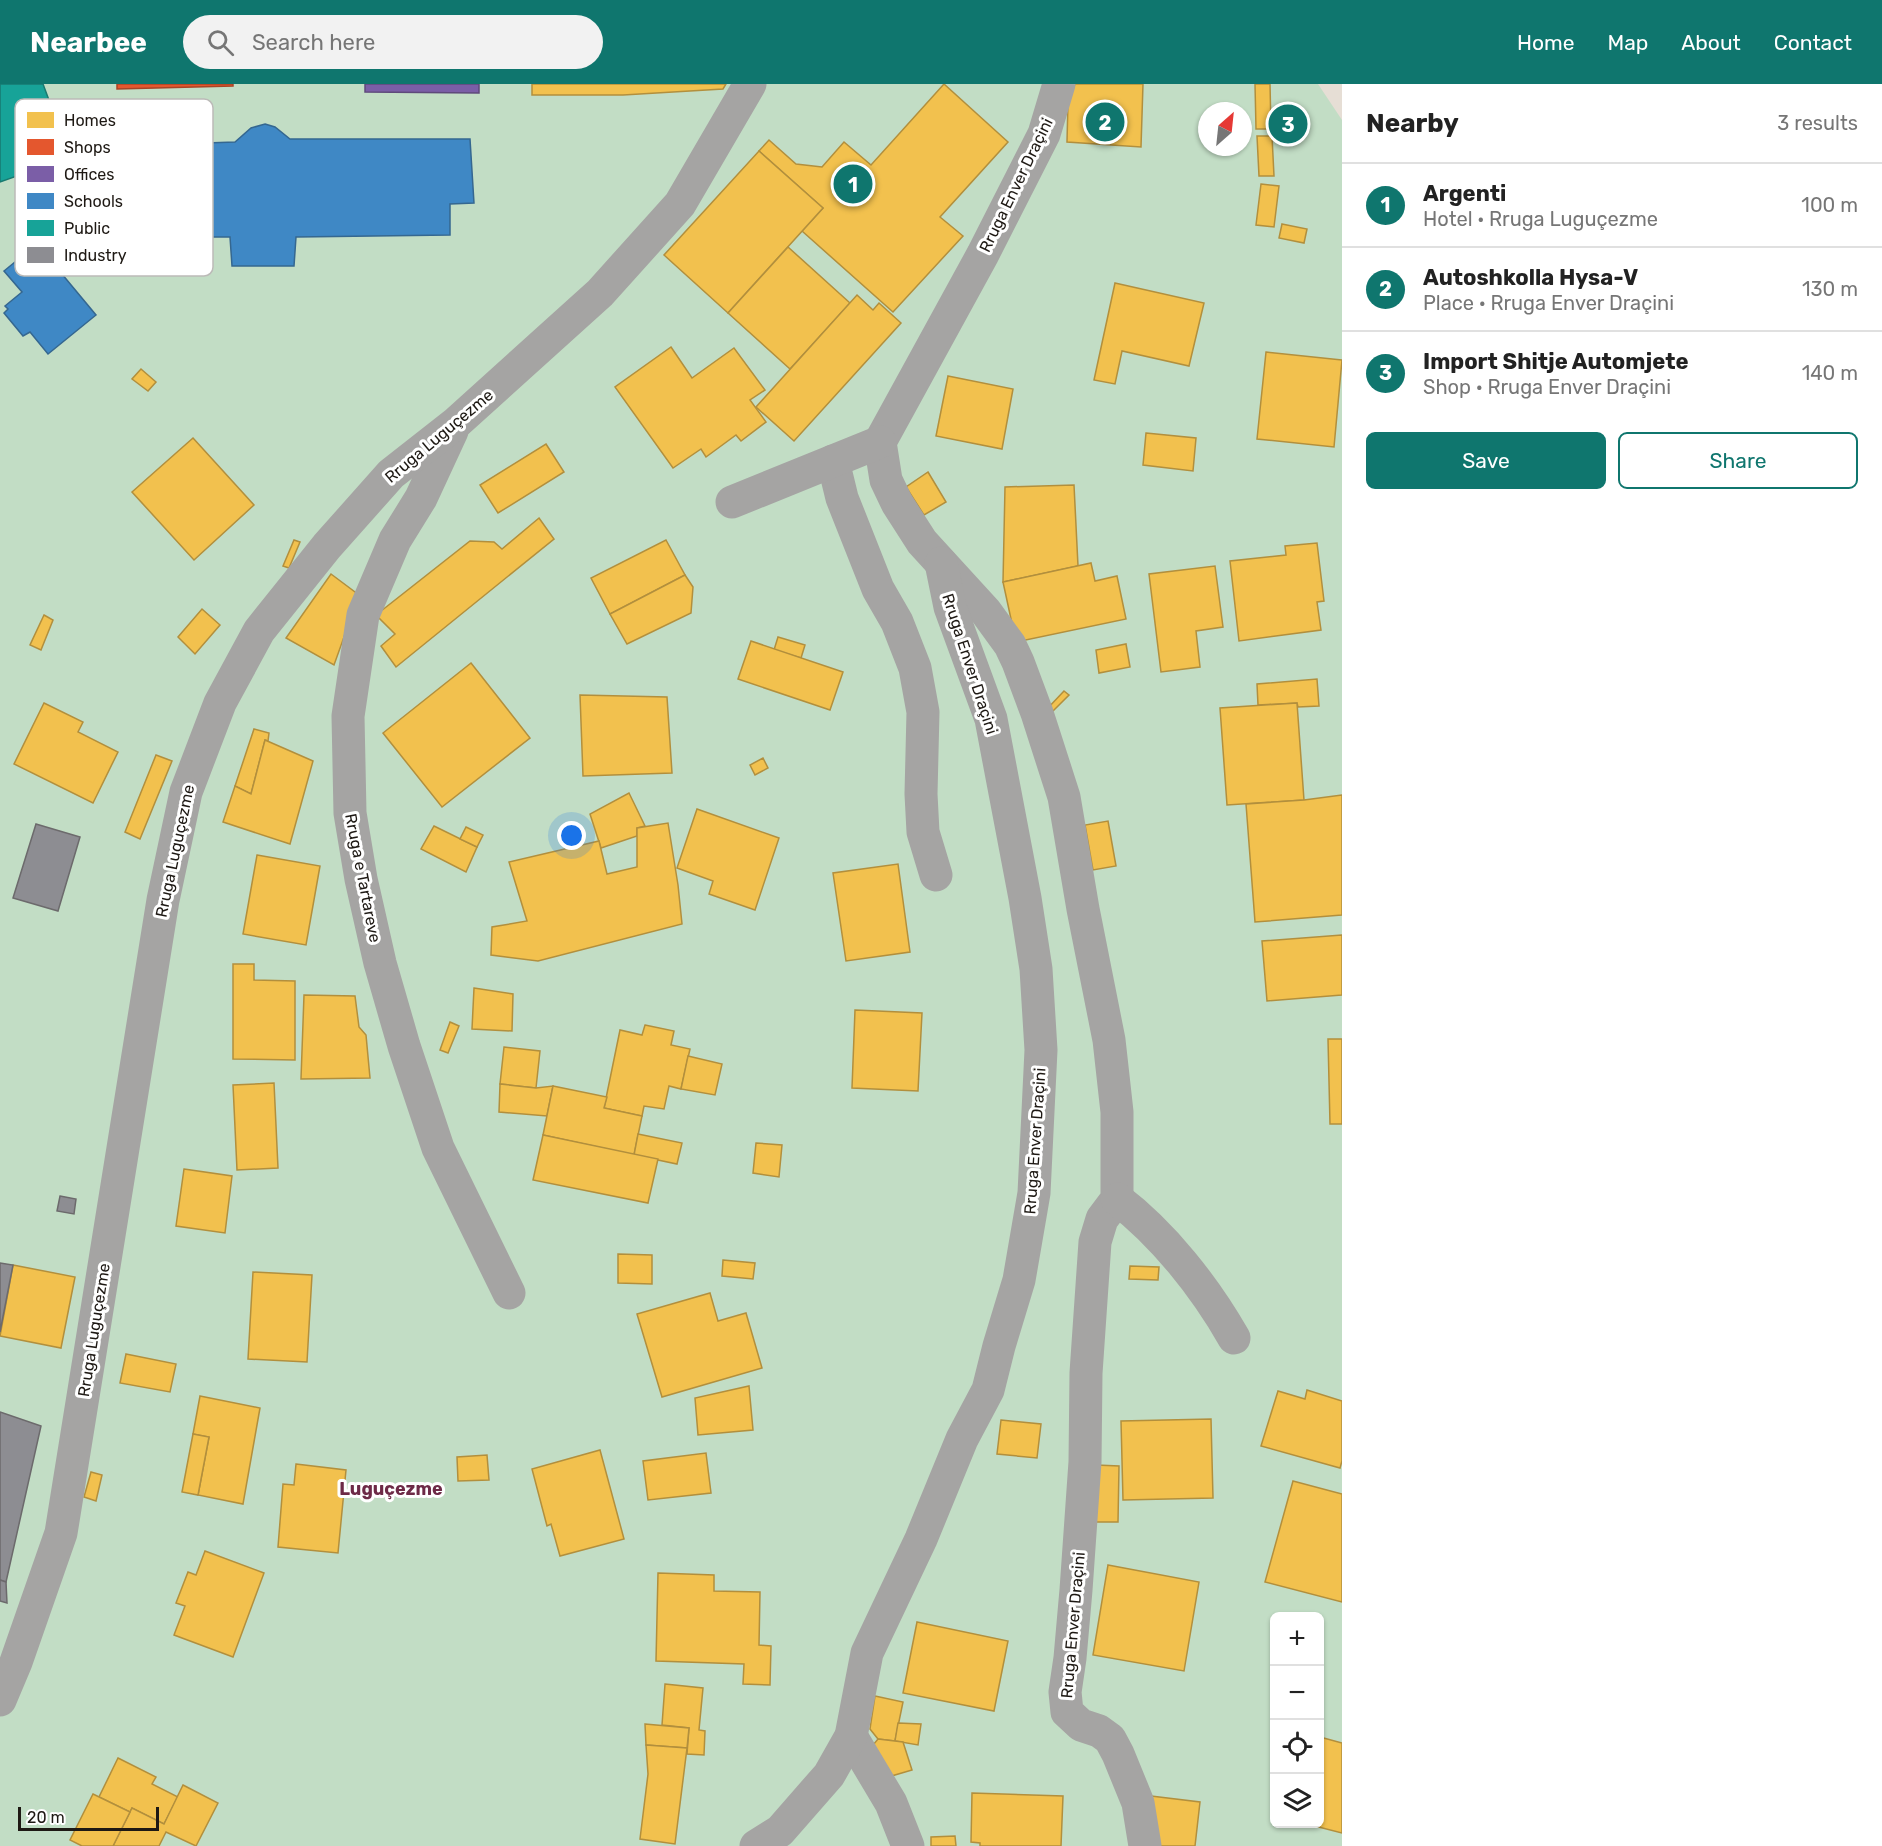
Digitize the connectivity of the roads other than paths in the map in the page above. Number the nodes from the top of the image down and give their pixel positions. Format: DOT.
graph roads {
  1 [pos="750,84"];
  2 [pos="1059,84"];
  3 [pos="456,423"];
  4 [pos="880,442"];
  5 [pos="834,461"];
  6 [pos="732,502"];
  7 [pos="941,562"];
  8 [pos="936,875"];
  9 [pos="1117,1198"];
  10 [pos="509,1293"];
  11 [pos="1234,1338"];
  12 [pos="0,1700"];
  13 [pos="851,1736"];
  14 [pos="756,1846"];
  15 [pos="908,1846"];
  16 [pos="1145,1846"];
  1 -- 3 [label="street, Rruga Luguçezme"];
  2 -- 4 [label="street, Rruga Enver Draçini"];
  3 -- 10 [label="street, Rruga e Tartareve"];
  3 -- 12 [label="street, Rruga Luguçezme"];
  4 -- 5 [label="street"];
  4 -- 7 [label="street, Rruga Enver Draçini"];
  5 -- 6 [label="street"];
  5 -- 8 [label="street"];
  7 -- 9 [label="street, Rruga Enver Draçini"];
  7 -- 13 [label="street, Rruga Enver Draçini"];
  9 -- 11 [label="street"];
  9 -- 16 [label="street, Rruga Enver Draçini"];
  13 -- 14 [label="street, Rruga Enver Draçini"];
  13 -- 15 [label="street"];
}
